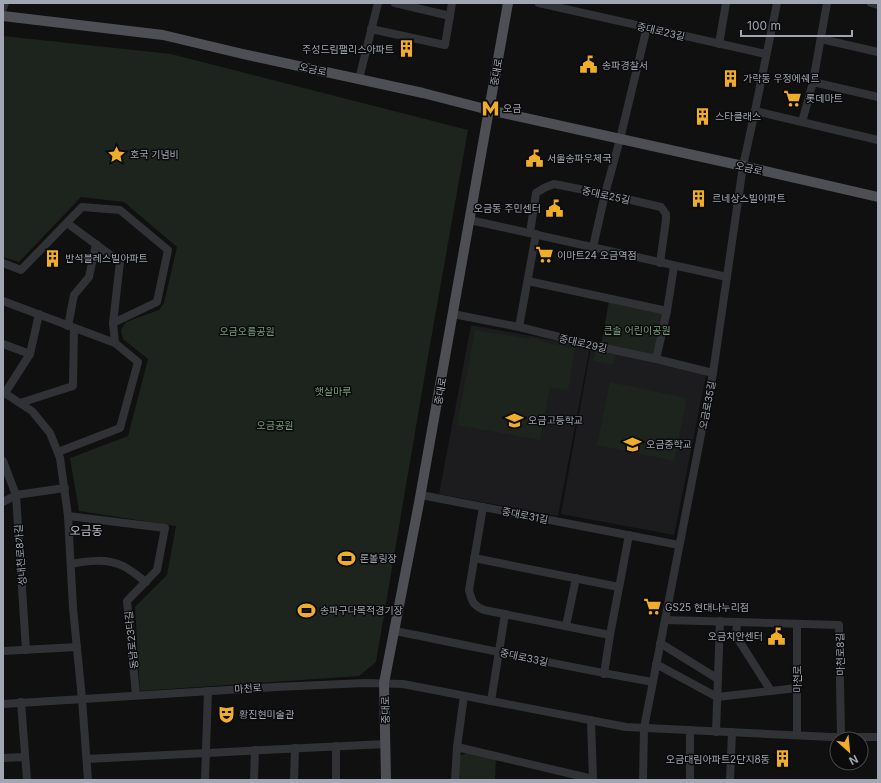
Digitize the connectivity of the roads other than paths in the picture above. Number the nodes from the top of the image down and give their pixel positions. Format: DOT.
graph roads {
  1 [pos="5,3"];
  2 [pos="378,3"];
  3 [pos="395,3"];
  4 [pos="452,3"];
  5 [pos="508,3"];
  6 [pos="539,3"];
  7 [pos="726,3"];
  8 [pos="776,3"];
  9 [pos="827,3"];
  10 [pos="872,3"];
  11 [pos="557,5"];
  12 [pos="878,5"];
  13 [pos="3,8"];
  14 [pos="3,16"];
  15 [pos="450,16"];
  16 [pos="647,27"];
  17 [pos="371,29"];
  18 [pos="821,39"];
  19 [pos="719,44"];
  20 [pos="878,52"];
  21 [pos="766,54"];
  22 [pos="359,79"];
  23 [pos="813,82"];
  24 [pos="878,97"];
  25 [pos="489,110"];
  26 [pos="755,112"];
  27 [pos="802,122"];
  28 [pos="620,138"];
  29 [pos="878,140"];
  30 [pos="742,166"];
  31 [pos="605,194"];
  32 [pos="878,197"];
  33 [pos="470,220"];
  34 [pos="67,223"];
  35 [pos="533,234"];
  36 [pos="96,244"];
  37 [pos="593,247"];
  38 [pos="3,263"];
  39 [pos="660,263"];
  40 [pos="674,266"];
  41 [pos="726,277"];
  42 [pos="528,281"];
  43 [pos="3,301"];
  44 [pos="667,311"];
  45 [pos="39,314"];
  46 [pos="454,314"];
  47 [pos="113,323"];
  48 [pos="71,327"];
  49 [pos="519,327"];
  50 [pos="115,343"];
  51 [pos="3,344"];
  52 [pos="30,354"];
  53 [pos="656,359"];
  54 [pos="713,373"];
  55 [pos="4,392"];
  56 [pos="20,403"];
  57 [pos="58,452"];
  58 [pos="3,461"];
  59 [pos="65,488"];
  60 [pos="16,495"];
  61 [pos="421,495"];
  62 [pos="3,502"];
  63 [pos="483,507"];
  64 [pos="68,516"];
  65 [pos="629,535"];
  66 [pos="679,545"];
  67 [pos="474,558"];
  68 [pos="71,564"];
  69 [pos="576,578"];
  70 [pos="146,582"];
  71 [pos="619,587"];
  72 [pos="505,614"];
  73 [pos="665,620"];
  74 [pos="720,621"];
  75 [pos="737,622"];
  76 [pos="797,624"];
  77 [pos="566,626"];
  78 [pos="395,631"];
  79 [pos="610,634"];
  80 [pos="660,643"];
  81 [pos="77,647"];
  82 [pos="26,650"];
  83 [pos="3,651"];
  84 [pos="499,651"];
  85 [pos="656,664"];
  86 [pos="604,674"];
  87 [pos="718,680"];
  88 [pos="652,682"];
  89 [pos="384,683"];
  90 [pos="797,688"];
  91 [pos="208,691"];
  92 [pos="771,691"];
  93 [pos="136,695"];
  94 [pos="464,696"];
  95 [pos="717,697"];
  96 [pos="82,699"];
  97 [pos="491,701"];
  98 [pos="20,702"];
  99 [pos="3,704"];
  100 [pos="591,720"];
  101 [pos="644,728"];
  102 [pos="690,730"];
  103 [pos="841,731"];
  104 [pos="716,732"];
  105 [pos="732,732"];
  106 [pos="797,735"];
  107 [pos="829,736"];
  108 [pos="385,744"];
  109 [pos="336,746"];
  110 [pos="457,747"];
  111 [pos="295,748"];
  112 [pos="255,750"];
  113 [pos="206,753"];
  114 [pos="25,757"];
  115 [pos="3,758"];
  116 [pos="87,759"];
  117 [pos="593,779"];
  118 [pos="27,780"];
  119 [pos="88,780"];
  120 [pos="205,780"];
  121 [pos="254,780"];
  122 [pos="294,780"];
  123 [pos="336,780"];
  124 [pos="386,780"];
  125 [pos="456,780"];
  126 [pos="643,780"];
  127 [pos="690,780"];
  128 [pos="730,780"];
  1 -- 13 [label="street"];
  2 -- 17 [label="street"];
  3 -- 15 [label="street"];
  4 -- 15 [label="street"];
  5 -- 25 [label="main road, 중대로"];
  6 -- 11 [label="street, 중대로23길"];
  7 -- 19 [label="street"];
  8 -- 21 [label="street, 오금로35길"];
  9 -- 18 [label="street"];
  10 -- 12 [label="street"];
  11 -- 16 [label="street, 중대로23길"];
  14 -- 22 [label="main road, 오금로"];
  15 -- 17 [label="street"];
  16 -- 19 [label="street, 중대로23길"];
  16 -- 28 [label="street"];
  17 -- 22 [label="street"];
  18 -- 20 [label="street"];
  18 -- 23 [label="street"];
  19 -- 21 [label="street, 중대로23길"];
  21 -- 26 [label="street, 오금로35길"];
  22 -- 25 [label="main road, 오금로"];
  23 -- 24 [label="street"];
  23 -- 27 [label="street"];
  25 -- 28 [label="main road, 오금로"];
  25 -- 33 [label="main road, 중대로"];
  26 -- 27 [label="street"];
  26 -- 30 [label="street, 오금로35길"];
  27 -- 29 [label="street"];
  28 -- 30 [label="main road, 오금로"];
  28 -- 31 [label="street"];
  30 -- 32 [label="main road, 오금로"];
  30 -- 41 [label="street, 오금로35길"];
  31 -- 35 [label="street, 중대로25길"];
  31 -- 37 [label="street"];
  31 -- 39 [label="street, 중대로25길"];
  33 -- 35 [label="street"];
  33 -- 46 [label="main road, 중대로"];
  34 -- 36 [label="street"];
  34 -- 38 [label="street"];
  34 -- 47 [label="street"];
  35 -- 37 [label="street"];
  35 -- 42 [label="street, 중대로25길"];
  36 -- 47 [label="street"];
  36 -- 48 [label="street"];
  37 -- 39 [label="street"];
  39 -- 40 [label="street"];
  40 -- 41 [label="street"];
  40 -- 44 [label="street"];
  41 -- 54 [label="street, 오금로35길"];
  42 -- 44 [label="street"];
  42 -- 49 [label="street, 중대로25길"];
  43 -- 45 [label="street"];
  44 -- 53 [label="street"];
  45 -- 48 [label="street"];
  45 -- 52 [label="street"];
  46 -- 49 [label="street, 중대로29길"];
  46 -- 61 [label="main road, 중대로"];
  47 -- 50 [label="street"];
  48 -- 50 [label="street"];
  48 -- 56 [label="street"];
  49 -- 53 [label="street, 중대로29길"];
  50 -- 57 [label="street"];
  51 -- 52 [label="street"];
  52 -- 55 [label="street"];
  53 -- 54 [label="street, 중대로29길"];
  54 -- 66 [label="street, 오금로35길"];
  55 -- 56 [label="street"];
  56 -- 57 [label="street"];
  57 -- 59 [label="street"];
  58 -- 60 [label="street, 성내천로8가길"];
  59 -- 60 [label="street"];
  59 -- 64 [label="street"];
  60 -- 62 [label="street"];
  60 -- 82 [label="street, 성내천로8가길"];
  61 -- 63 [label="street, 중대로31길"];
  61 -- 78 [label="main road, 중대로"];
  63 -- 65 [label="street, 중대로31길"];
  63 -- 67 [label="street"];
  64 -- 68 [label="street"];
  64 -- 70 [label="street, 동남로23다길"];
  65 -- 66 [label="street, 중대로31길"];
  65 -- 71 [label="street"];
  66 -- 73 [label="street, 오금로35길"];
  67 -- 69 [label="street"];
  67 -- 72 [label="street"];
  68 -- 70 [label="street"];
  68 -- 81 [label="street"];
  69 -- 71 [label="street"];
  69 -- 77 [label="street"];
  70 -- 93 [label="street, 동남로23다길"];
  71 -- 79 [label="street"];
  72 -- 77 [label="street"];
  72 -- 84 [label="street"];
  73 -- 74 [label="street, 마천로8길"];
  73 -- 80 [label="street, 오금로35길"];
  74 -- 75 [label="street, 마천로8길"];
  74 -- 87 [label="street"];
  75 -- 76 [label="street, 마천로8길"];
  75 -- 92 [label="street"];
  76 -- 90 [label="street, 마천로"];
  76 -- 103 [label="street, 마천로8길"];
  77 -- 79 [label="street"];
  78 -- 84 [label="street, 중대로33길"];
  78 -- 89 [label="main road, 중대로"];
  79 -- 86 [label="street"];
  80 -- 85 [label="street, 오금로35길"];
  80 -- 87 [label="street"];
  81 -- 82 [label="street"];
  81 -- 96 [label="street"];
  82 -- 83 [label="street"];
  84 -- 86 [label="street, 중대로33길"];
  84 -- 97 [label="street"];
  85 -- 88 [label="street, 오금로35길"];
  85 -- 95 [label="street"];
  86 -- 88 [label="street, 중대로33길"];
  87 -- 95 [label="street"];
  88 -- 101 [label="street, 오금로35길"];
  89 -- 91 [label="street, 마천로"];
  89 -- 94 [label="street, 마천로"];
  89 -- 108 [label="main road, 중대로"];
  90 -- 92 [label="street"];
  90 -- 106 [label="street, 마천로"];
  91 -- 93 [label="street, 마천로"];
  91 -- 113 [label="street"];
  92 -- 95 [label="street"];
  93 -- 96 [label="street, 마천로"];
  94 -- 97 [label="street, 마천로"];
  94 -- 110 [label="street"];
  95 -- 104 [label="street"];
  96 -- 98 [label="street, 마천로"];
  96 -- 116 [label="street"];
  97 -- 100 [label="street, 마천로"];
  98 -- 99 [label="street, 마천로"];
  98 -- 114 [label="street"];
  100 -- 101 [label="street, 마천로"];
  100 -- 117 [label="street"];
  101 -- 102 [label="street, 마천로"];
  101 -- 126 [label="street, 오금로35길"];
  102 -- 104 [label="street, 마천로"];
  102 -- 127 [label="street"];
  104 -- 105 [label="street, 마천로"];
  105 -- 106 [label="street, 마천로"];
  105 -- 128 [label="street"];
  106 -- 107 [label="street, 마천로"];
  108 -- 109 [label="street"];
  108 -- 124 [label="main road, 중대로"];
  109 -- 111 [label="street"];
  109 -- 123 [label="street"];
  110 -- 117 [label="street"];
  110 -- 125 [label="street"];
  111 -- 112 [label="street"];
  111 -- 122 [label="street"];
  112 -- 113 [label="street"];
  112 -- 121 [label="street"];
  113 -- 116 [label="street"];
  113 -- 120 [label="street"];
  114 -- 115 [label="street"];
  114 -- 118 [label="street"];
  116 -- 119 [label="street"];
}
